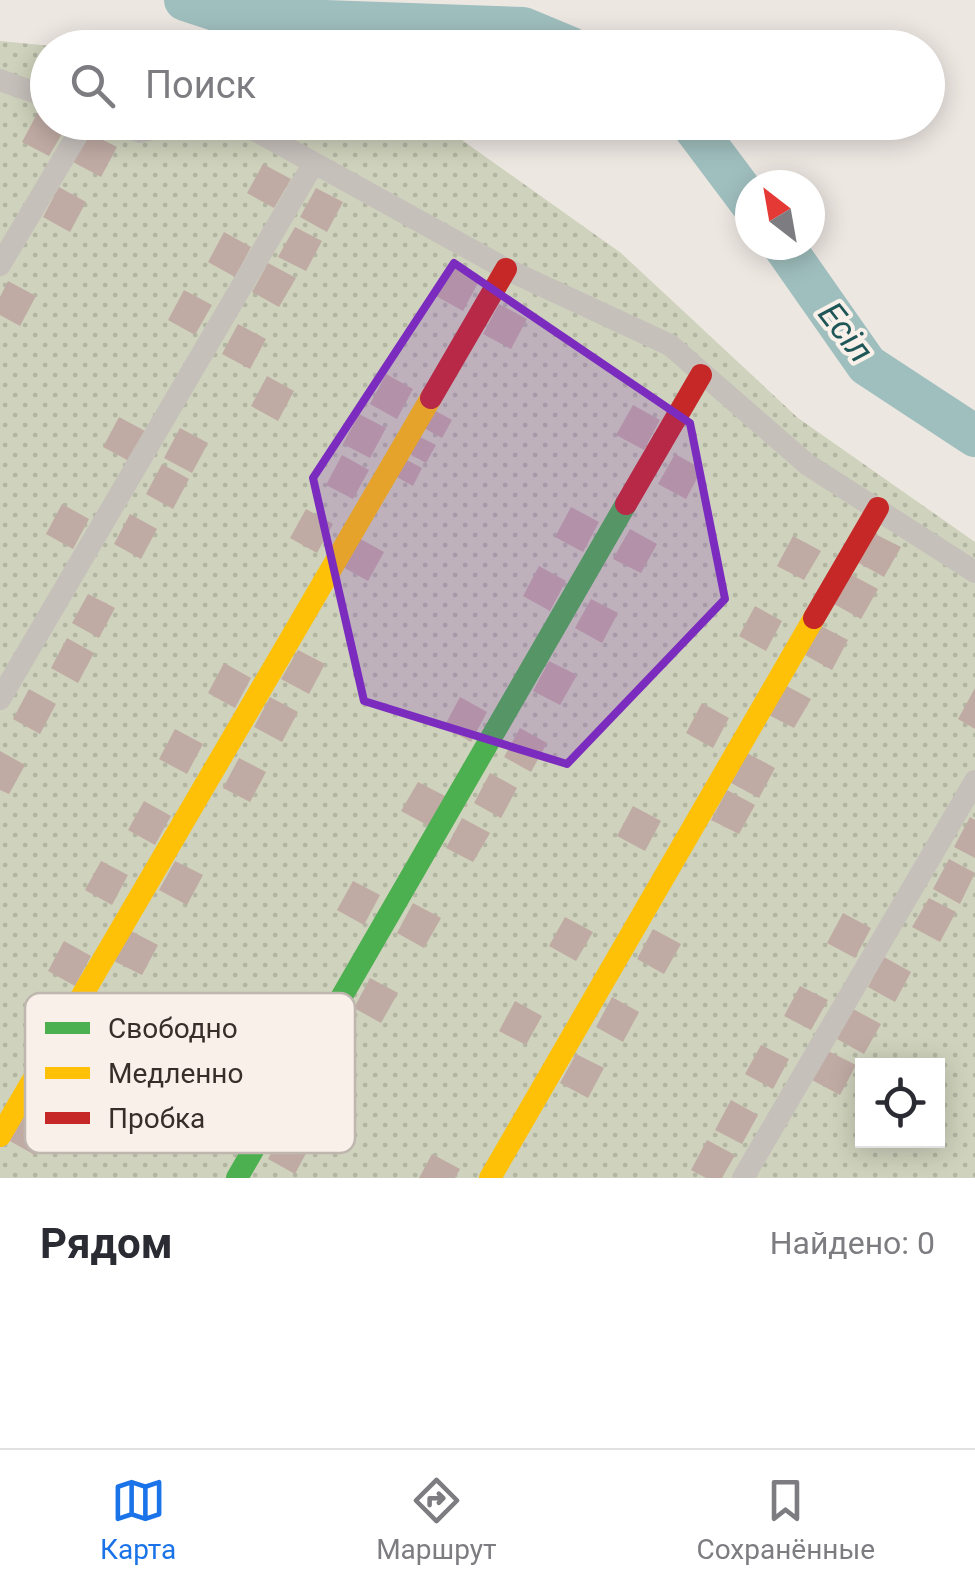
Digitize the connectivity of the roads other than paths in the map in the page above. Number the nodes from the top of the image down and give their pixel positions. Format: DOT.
graph roads {
  1 [pos="0,80"];
  2 [pos="30,91"];
  3 [pos="74,140"];
  4 [pos="276,140"];
  5 [pos="312,166"];
  6 [pos="0,266"];
  7 [pos="506,269"];
  8 [pos="700,376"];
  9 [pos="878,508"];
  10 [pos="975,572"];
  11 [pos="0,699"];
  12 [pos="975,782"];
  13 [pos="83,993"];
  14 [pos="344,993"];
  15 [pos="25,1093"];
  16 [pos="0,1136"];
  17 [pos="251,1153"];
  18 [pos="237,1178"];
  19 [pos="490,1178"];
  20 [pos="743,1178"];
  1 -- 2 [label="street"];
  3 -- 6 [label="street"];
  4 -- 5 [label="street"];
  5 -- 7 [label="street"];
  5 -- 11 [label="street"];
  7 -- 8 [label="street"];
  7 -- 13 [label="street"];
  8 -- 9 [label="street"];
  8 -- 14 [label="street"];
  9 -- 10 [label="street"];
  9 -- 19 [label="street"];
  12 -- 20 [label="street"];
  15 -- 16 [label="street"];
  17 -- 18 [label="street"];
}
